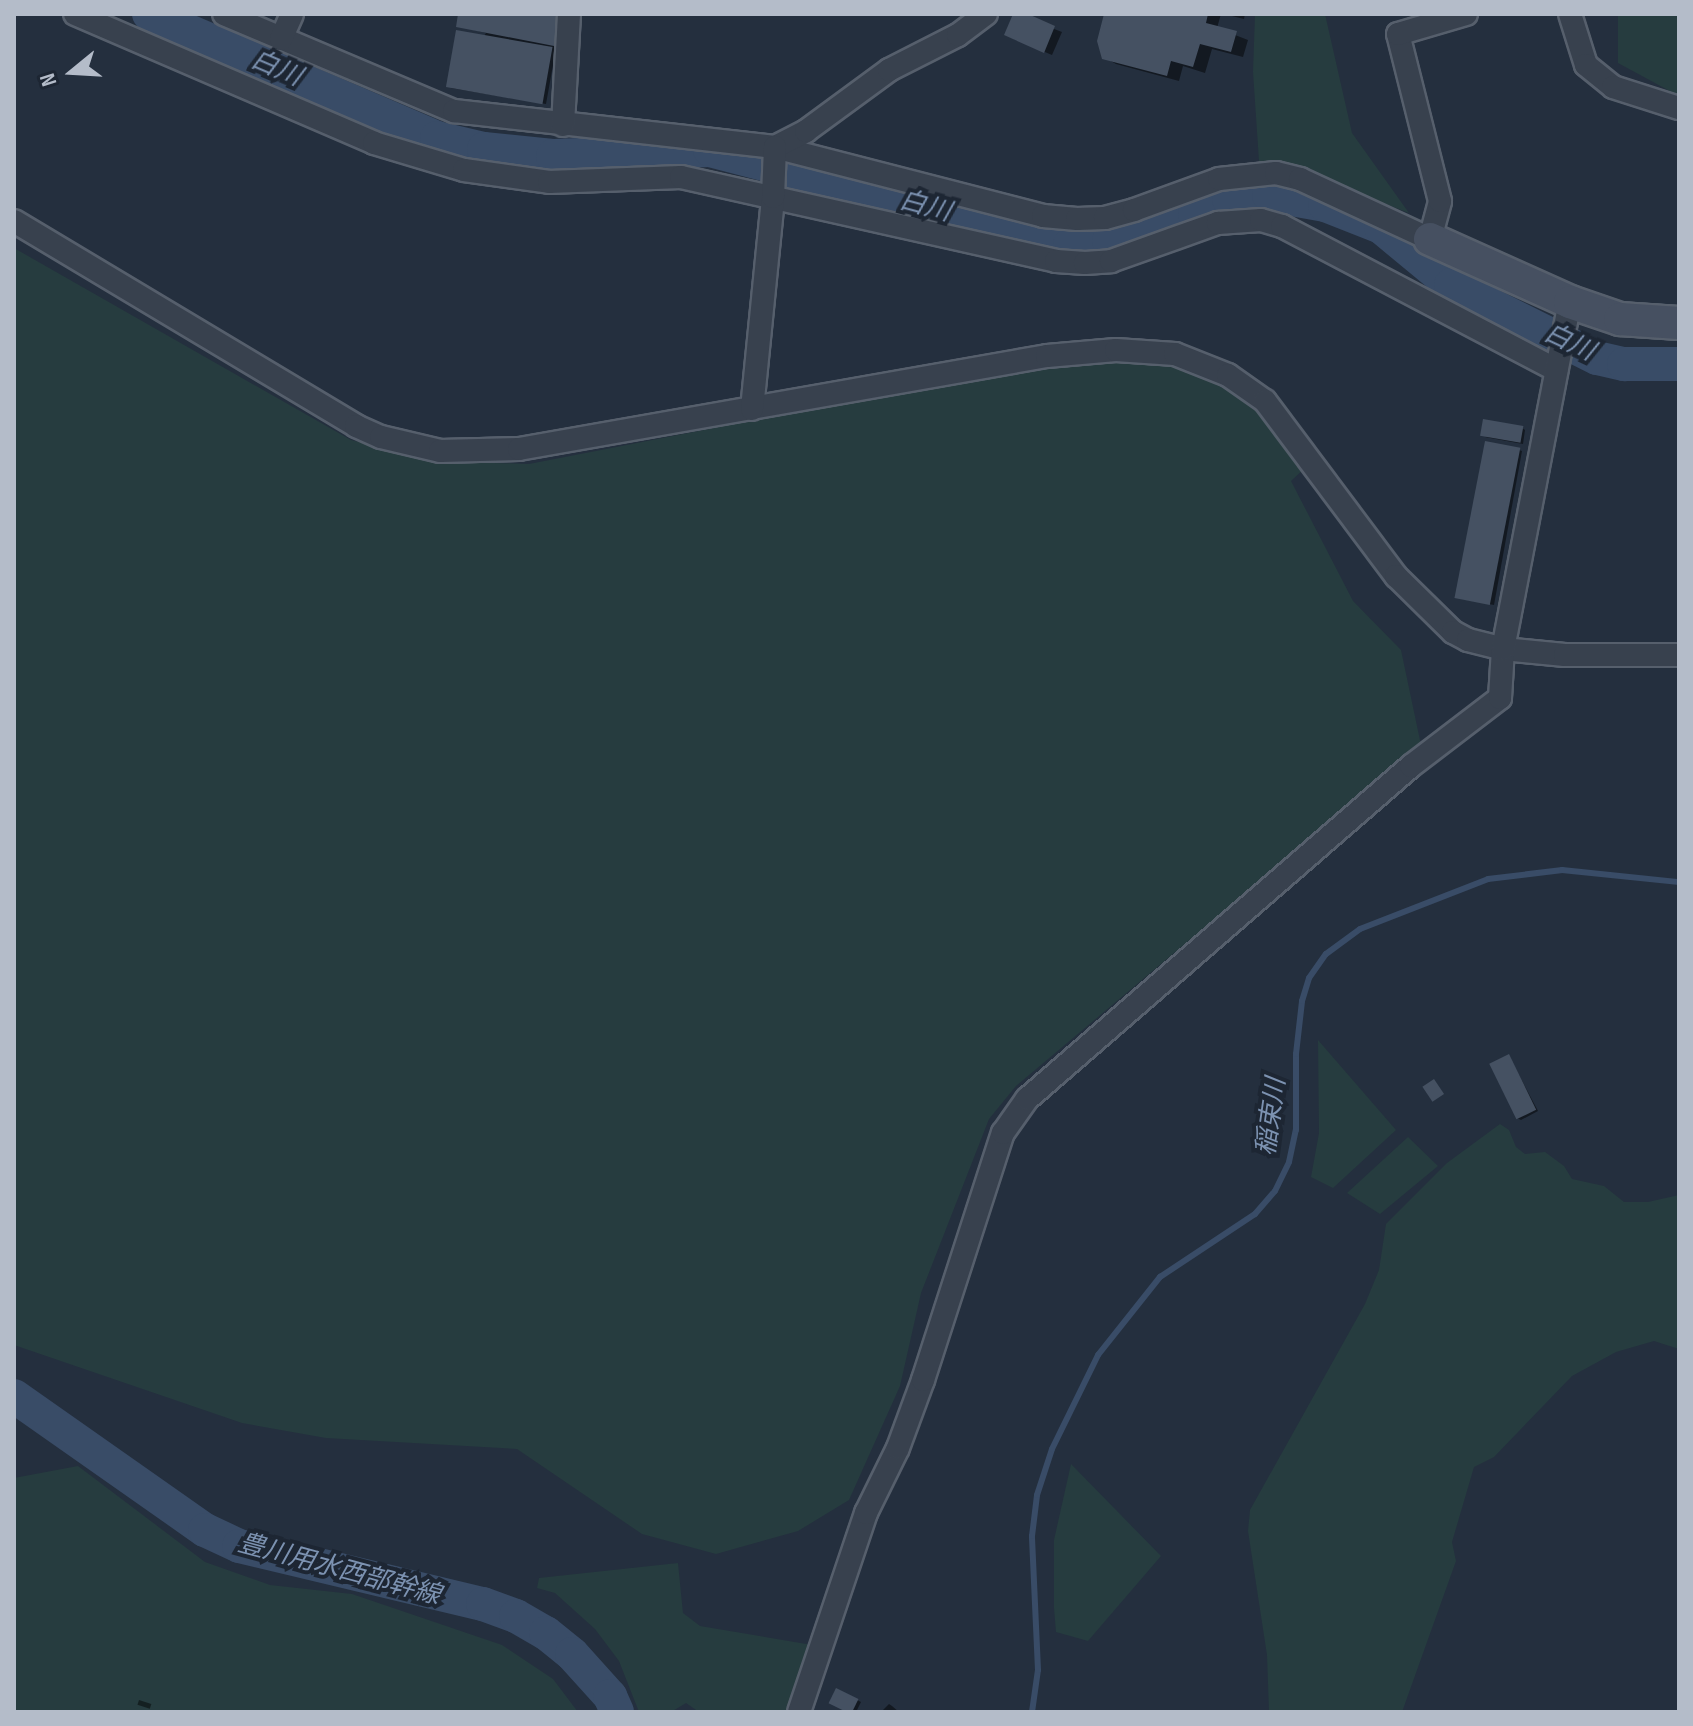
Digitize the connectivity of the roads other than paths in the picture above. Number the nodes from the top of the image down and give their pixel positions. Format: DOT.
graph roads {
  1 [pos="75,14"];
  2 [pos="224,14"];
  3 [pos="292,14"];
  4 [pos="569,14"];
  5 [pos="986,14"];
  6 [pos="1466,14"];
  7 [pos="1570,14"];
  8 [pos="281,39"];
  9 [pos="1679,108"];
  10 [pos="563,125"];
  11 [pos="775,147"];
  12 [pos="773,197"];
  13 [pos="14,221"];
  14 [pos="1430,239"];
  15 [pos="1570,302"];
  16 [pos="1679,323"];
  17 [pos="1556,370"];
  18 [pos="752,409"];
  19 [pos="1503,649"];
  20 [pos="1679,655"];
  21 [pos="799,1712"];
  1 -- 12 [label="street"];
  2 -- 8 [label="street"];
  3 -- 8 [label="street"];
  4 -- 10 [label="street"];
  5 -- 11 [label="street"];
  6 -- 14 [label="street"];
  7 -- 9 [label="street"];
  8 -- 10 [label="street"];
  10 -- 11 [label="street"];
  11 -- 12 [label="street"];
  11 -- 14 [label="street"];
  12 -- 17 [label="street"];
  12 -- 18 [label="street"];
  13 -- 18 [label="street"];
  14 -- 15 [label="street"];
  15 -- 16 [label="street"];
  15 -- 17 [label="street"];
  17 -- 19 [label="street"];
  18 -- 19 [label="street"];
  19 -- 20 [label="street"];
  19 -- 21 [label="street"];
}
